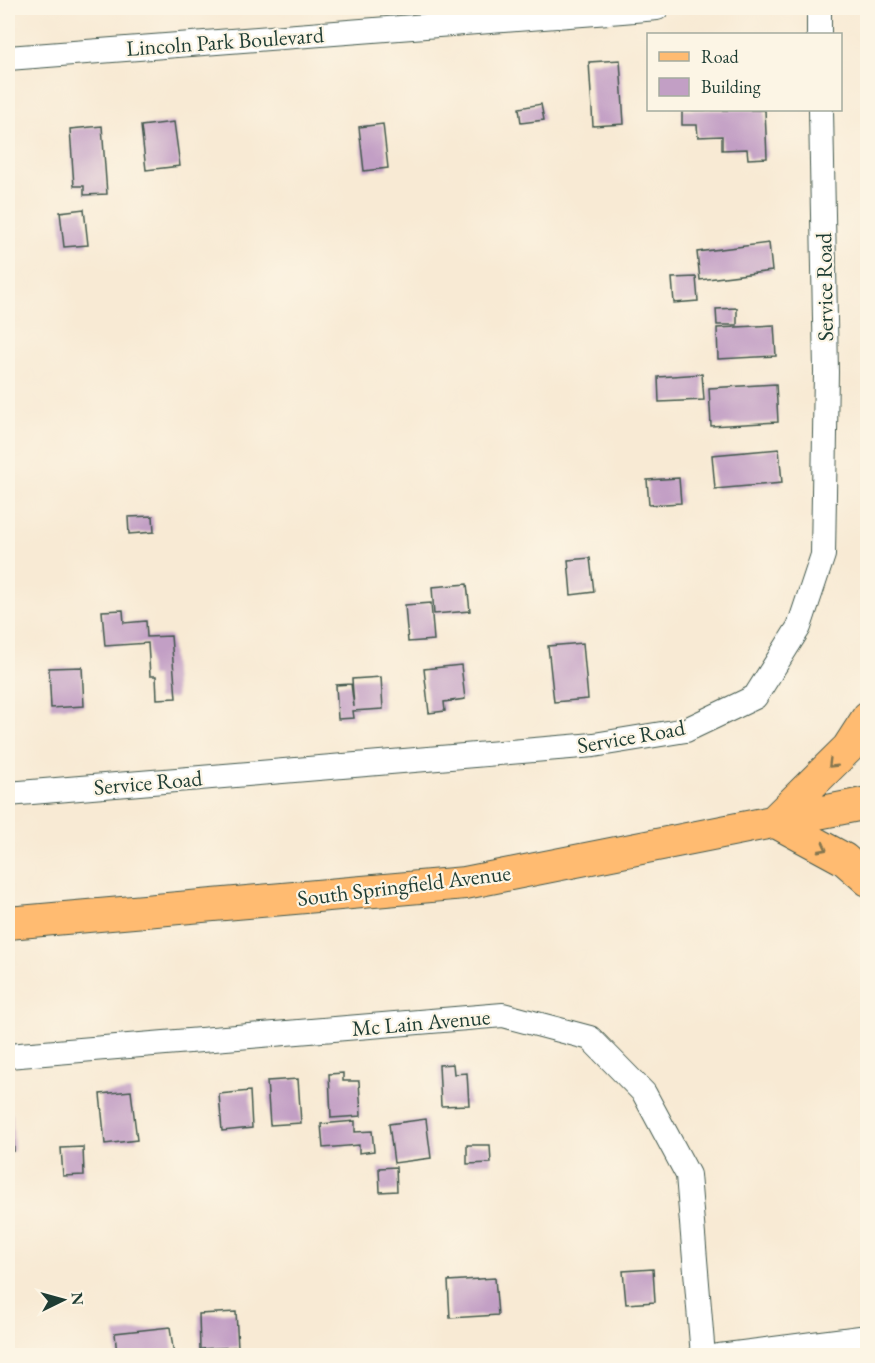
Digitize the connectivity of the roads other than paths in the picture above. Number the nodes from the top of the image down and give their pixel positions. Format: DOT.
graph roads {
  1 [pos="657,8"];
  2 [pos="819,8"];
  3 [pos="819,33"];
  4 [pos="8,58"];
  5 [pos="821,111"];
  6 [pos="867,717"];
  7 [pos="8,794"];
  8 [pos="867,803"];
  9 [pos="774,821"];
  10 [pos="867,880"];
  11 [pos="8,923"];
  12 [pos="8,1056"];
  13 [pos="867,1337"];
  14 [pos="703,1356"];
  15 [pos="719,1356"];
  1 -- 4 [label="street, Lincoln Park Boulevard"];
  2 -- 3 [label="street"];
  5 -- 7 [label="street, Service Road"];
  6 -- 9 [label="main road, one-way"];
  8 -- 9 [label="main road, South Springfield Avenue"];
  9 -- 10 [label="main road, one-way"];
  9 -- 11 [label="main road, South Springfield Avenue"];
  12 -- 14 [label="street, Mc Lain Avenue"];
  13 -- 15 [label="street"];
}
